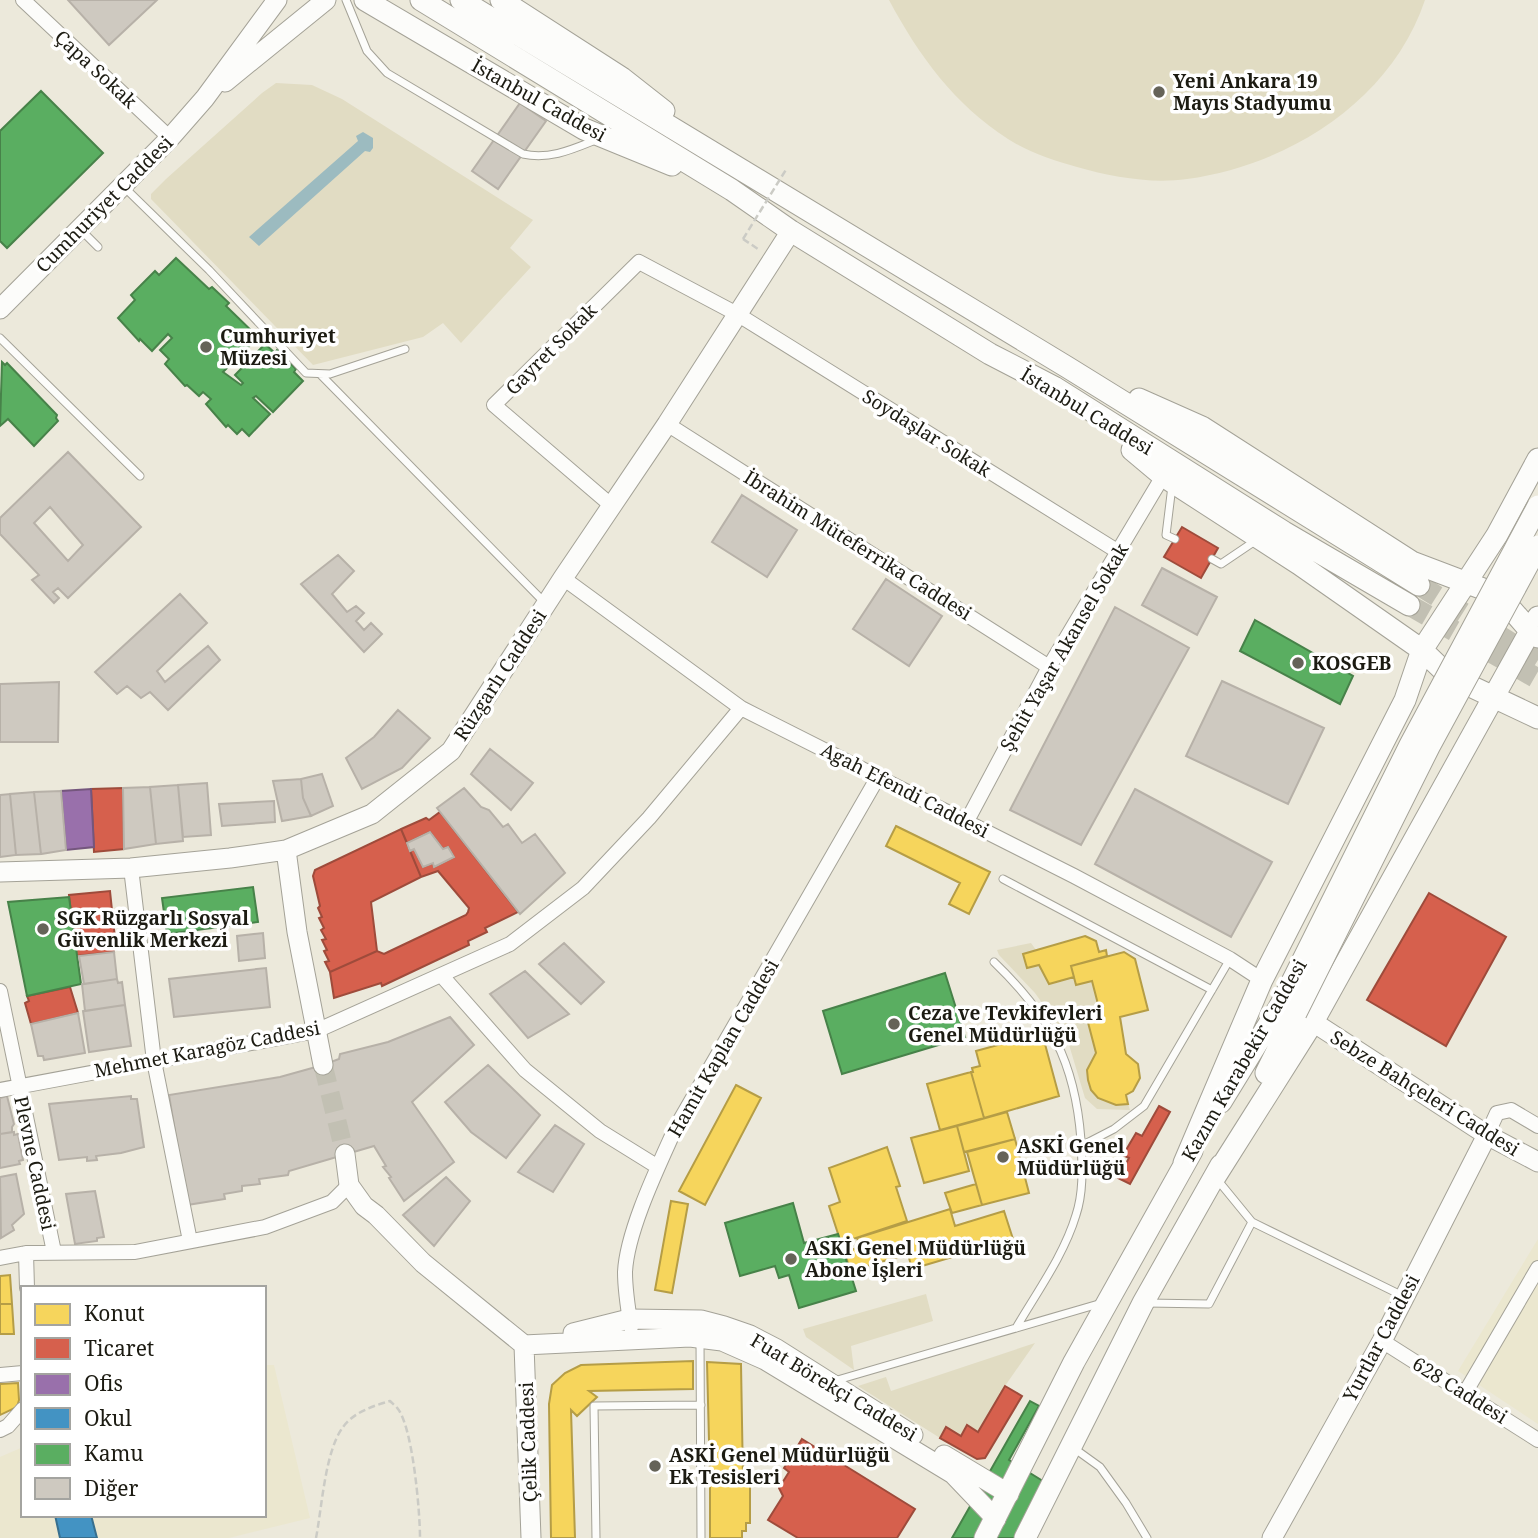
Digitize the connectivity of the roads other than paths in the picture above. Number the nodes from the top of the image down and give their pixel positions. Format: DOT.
graph roads {
  1 [pos="23,0"];
  2 [pos="277,0"];
  3 [pos="326,0"];
  4 [pos="346,0"];
  5 [pos="365,0"];
  6 [pos="421,0"];
  7 [pos="461,0"];
  8 [pos="501,0"];
  9 [pos="390,7"];
  10 [pos="205,98"];
  11 [pos="603,137"];
  12 [pos="170,138"];
  13 [pos="737,181"];
  14 [pos="123,185"];
  15 [pos="79,229"];
  16 [pos="791,231"];
  17 [pos="98,247"];
  18 [pos="0,309"];
  19 [pos="737,314"];
  20 [pos="0,338"];
  21 [pos="405,349"];
  22 [pos="1067,367"];
  23 [pos="320,374"];
  24 [pos="1054,387"];
  25 [pos="667,424"];
  26 [pos="1538,459"];
  27 [pos="139,476"];
  28 [pos="1168,479"];
  29 [pos="612,506"];
  30 [pos="1538,506"];
  31 [pos="1259,538"];
  32 [pos="1175,539"];
  33 [pos="1538,546"];
  34 [pos="1118,551"];
  35 [pos="1212,559"];
  36 [pos="563,578"];
  37 [pos="1466,584"];
  38 [pos="1419,585"];
  39 [pos="546,604"];
  40 [pos="1409,605"];
  41 [pos="1536,629"];
  42 [pos="1422,650"];
  43 [pos="1049,667"];
  44 [pos="1495,697"];
  45 [pos="741,708"];
  46 [pos="1538,718"];
  47 [pos="878,777"];
  48 [pos="967,821"];
  49 [pos="286,850"];
  50 [pos="131,868"];
  51 [pos="0,872"];
  52 [pos="1003,879"];
  53 [pos="1230,959"];
  54 [pos="994,962"];
  55 [pos="442,976"];
  56 [pos="1262,980"];
  57 [pos="1212,990"];
  58 [pos="0,991"];
  59 [pos="1297,1014"];
  60 [pos="316,1031"];
  61 [pos="154,1060"];
  62 [pos="323,1065"];
  63 [pos="18,1086"];
  64 [pos="0,1090"];
  65 [pos="1538,1126"];
  66 [pos="1487,1135"];
  67 [pos="1081,1146"];
  68 [pos="345,1154"];
  69 [pos="1538,1162"];
  70 [pos="1184,1163"];
  71 [pos="658,1167"];
  72 [pos="1215,1177"];
  73 [pos="349,1185"];
  74 [pos="1252,1222"];
  75 [pos="190,1241"];
  76 [pos="54,1252"];
  77 [pos="26,1253"];
  78 [pos="0,1258"];
  79 [pos="1538,1268"];
  80 [pos="27,1286"];
  81 [pos="1403,1296"];
  82 [pos="1107,1302"];
  83 [pos="1143,1303"];
  84 [pos="1016,1328"];
  85 [pos="631,1329"];
  86 [pos="700,1338"];
  87 [pos="1382,1341"];
  88 [pos="524,1345"];
  89 [pos="21,1373"];
  90 [pos="0,1375"];
  91 [pos="830,1382"];
  92 [pos="1465,1393"];
  93 [pos="701,1405"];
  94 [pos="21,1411"];
  95 [pos="0,1430"];
  96 [pos="1538,1440"];
  97 [pos="1071,1446"];
  98 [pos="1009,1494"];
  99 [pos="996,1519"];
  100 [pos="531,1538"];
  101 [pos="596,1538"];
  102 [pos="701,1538"];
  103 [pos="985,1538"];
  104 [pos="1025,1538"];
  105 [pos="1147,1538"];
  106 [pos="1272,1538"];
  1 -- 12 [label="street, Çapa Sokak"];
  2 -- 10 [label="street, Cumhuriyet Caddesi"];
  3 -- 10 [label="street, Cumhuriyet Caddesi"];
  4 -- 11 [label="lane"];
  5 -- 9 [label="main road, İstanbul Caddesi"];
  6 -- 13 [label="main road, İstanbul Caddesi"];
  7 -- 13 [label="main road, İstanbul Caddesi"];
  8 -- 13 [label="main road, İstanbul Caddesi"];
  9 -- 11 [label="main road, İstanbul Caddesi"];
  10 -- 12 [label="street, Cumhuriyet Caddesi"];
  11 -- 13 [label="main road, İstanbul Caddesi"];
  12 -- 14 [label="street, Cumhuriyet Caddesi"];
  13 -- 16 [label="main road, İstanbul Caddesi"];
  13 -- 22 [label="main road, İstanbul Caddesi"];
  14 -- 15 [label="street, Cumhuriyet Caddesi"];
  14 -- 23 [label="lane"];
  15 -- 17 [label="lane"];
  15 -- 18 [label="street, Cumhuriyet Caddesi"];
  16 -- 19 [label="street, Rüzgarlı Caddesi"];
  16 -- 24 [label="main road, İstanbul Caddesi"];
  19 -- 25 [label="street, Rüzgarlı Caddesi"];
  19 -- 29 [label="street, Gayret Sokak"];
  19 -- 34 [label="street, Soydaşlar Sokak"];
  20 -- 27 [label="lane"];
  21 -- 23 [label="lane"];
  22 -- 37 [label="main road"];
  22 -- 38 [label="main road, İstanbul Caddesi"];
  23 -- 39 [label="lane"];
  24 -- 28 [label="main road"];
  24 -- 40 [label="main road, İstanbul Caddesi"];
  25 -- 29 [label="street, Rüzgarlı Caddesi"];
  25 -- 43 [label="street, İbrahim Müteferrika Caddesi"];
  26 -- 37 [label="main road"];
  28 -- 31 [label="main road"];
  28 -- 32 [label="lane"];
  28 -- 34 [label="street, Şehit Yaşar Akansel Sokak"];
  29 -- 36 [label="street, Rüzgarlı Caddesi"];
  30 -- 59 [label="main road, Kazım Karabekir Caddesi, bridge"];
  31 -- 35 [label="lane"];
  31 -- 42 [label="main road"];
  33 -- 59 [label="main road, Kazım Karabekir Caddesi, bridge"];
  34 -- 43 [label="street, Şehit Yaşar Akansel Sokak"];
  36 -- 39 [label="street, Rüzgarlı Caddesi"];
  36 -- 45 [label="street, Agah Efendi Caddesi"];
  37 -- 41 [label="main road"];
  37 -- 42 [label="main road"];
  39 -- 49 [label="street, Rüzgarlı Caddesi"];
  41 -- 44 [label="main road"];
  42 -- 44 [label="main road"];
  42 -- 56 [label="main road"];
  43 -- 48 [label="street, Şehit Yaşar Akansel Sokak"];
  44 -- 46 [label="main road"];
  44 -- 59 [label="main road"];
  45 -- 47 [label="street, Agah Efendi Caddesi"];
  45 -- 55 [label="street, Mehmet Karagöz Caddesi"];
  47 -- 48 [label="street, Agah Efendi Caddesi"];
  47 -- 71 [label="street, Hamit Kaplan Caddesi"];
  48 -- 53 [label="street, Agah Efendi Caddesi"];
  49 -- 50 [label="street, Rüzgarlı Caddesi"];
  49 -- 60 [label="street"];
  50 -- 51 [label="street, Rüzgarlı Caddesi"];
  50 -- 61 [label="street"];
  52 -- 57 [label="lane"];
  53 -- 56 [label="street, Agah Efendi Caddesi"];
  53 -- 57 [label="lane"];
  54 -- 67 [label="lane"];
  55 -- 60 [label="street, Mehmet Karagöz Caddesi"];
  55 -- 71 [label="street"];
  56 -- 70 [label="main road"];
  57 -- 67 [label="lane"];
  58 -- 63 [label="street, Plevne Caddesi"];
  59 -- 66 [label="street, Sebze Bahçeleri Caddesi"];
  59 -- 70 [label="main road, Kazım Karabekir Caddesi"];
  59 -- 72 [label="main road, Kazım Karabekir Caddesi"];
  60 -- 61 [label="street, Mehmet Karagöz Caddesi"];
  60 -- 62 [label="street"];
  61 -- 63 [label="street, Mehmet Karagöz Caddesi"];
  61 -- 75 [label="street"];
  63 -- 64 [label="street, Mehmet Karagöz Caddesi"];
  63 -- 76 [label="street, Plevne Caddesi"];
  65 -- 66 [label="street"];
  66 -- 69 [label="street, Sebze Bahçeleri Caddesi"];
  66 -- 81 [label="street, Yurtlar Caddesi"];
  67 -- 84 [label="lane"];
  68 -- 73 [label="street"];
  70 -- 82 [label="main road, Kazım Karabekir Caddesi"];
  71 -- 85 [label="street, Hamit Kaplan Caddesi"];
  72 -- 74 [label="lane"];
  72 -- 83 [label="main road, Kazım Karabekir Caddesi"];
  73 -- 75 [label="street"];
  73 -- 88 [label="street"];
  74 -- 81 [label="lane"];
  74 -- 83 [label="lane"];
  75 -- 76 [label="street"];
  76 -- 77 [label="street"];
  77 -- 78 [label="street"];
  77 -- 80 [label="street"];
  79 -- 92 [label="street"];
  81 -- 87 [label="street, Yurtlar Caddesi"];
  82 -- 84 [label="lane"];
  82 -- 98 [label="main road, Kazım Karabekir Caddesi"];
  83 -- 97 [label="main road, Kazım Karabekir Caddesi"];
  84 -- 91 [label="lane"];
  85 -- 86 [label="street, Fuat Börekçi Caddesi"];
  85 -- 88 [label="street, Fuat Börekçi Caddesi"];
  85 -- 91 [label="street, Fuat Börekçi Caddesi"];
  86 -- 93 [label="lane"];
  86 -- 99 [label="street, Fuat Börekçi Caddesi"];
  87 -- 92 [label="street, 628 Caddesi"];
  87 -- 106 [label="street, Yurtlar Caddesi"];
  88 -- 100 [label="street, Çelik Caddesi"];
  89 -- 90 [label="street"];
  91 -- 98 [label="street, Fuat Börekçi Caddesi"];
  92 -- 96 [label="street, 628 Caddesi"];
  93 -- 101 [label="lane"];
  93 -- 102 [label="lane"];
  94 -- 95 [label="street"];
  97 -- 104 [label="main road, Kazım Karabekir Caddesi"];
  97 -- 105 [label="lane"];
  98 -- 99 [label="main road, Kazım Karabekir Caddesi"];
  99 -- 103 [label="main road, Kazım Karabekir Caddesi"];
}
